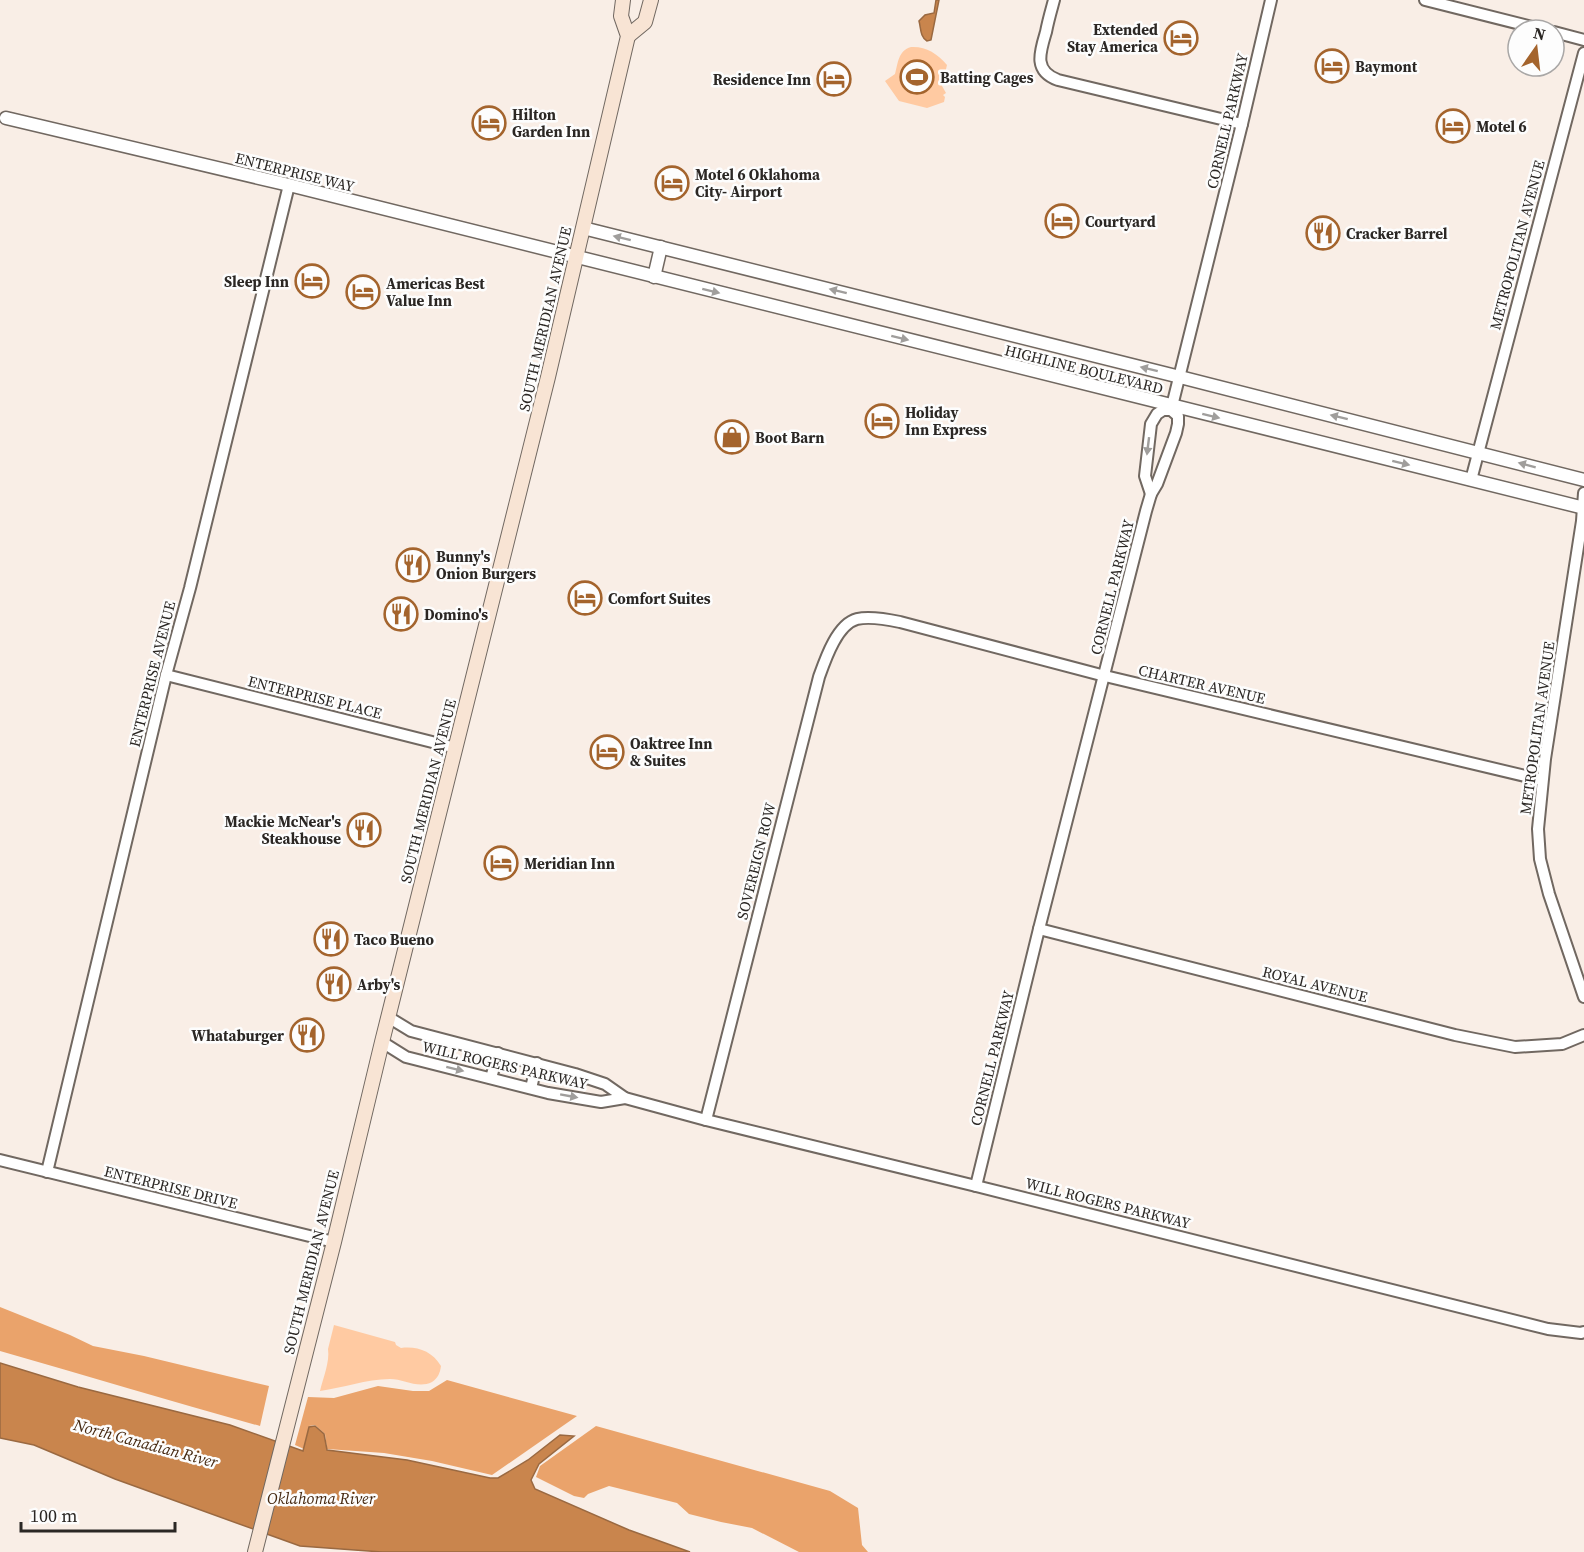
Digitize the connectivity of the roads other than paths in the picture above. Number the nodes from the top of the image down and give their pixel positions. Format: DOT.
graph roads {
  1 [pos="623,0"];
  2 [pos="651,0"];
  3 [pos="1054,0"];
  4 [pos="1271,0"];
  5 [pos="1425,0"];
  6 [pos="1506,20"];
  7 [pos="628,36"];
  8 [pos="1566,36"];
  9 [pos="1584,40"];
  10 [pos="1584,53"];
  11 [pos="6,118"];
  12 [pos="1242,124"];
  13 [pos="289,185"];
  14 [pos="583,228"];
  15 [pos="661,248"];
  16 [pos="577,257"];
  17 [pos="654,277"];
  18 [pos="1180,377"];
  19 [pos="1172,408"];
  20 [pos="1478,452"];
  21 [pos="1471,480"];
  22 [pos="1584,480"];
  23 [pos="1584,493"];
  24 [pos="1151,494"];
  25 [pos="1583,508"];
  26 [pos="855,620"];
  27 [pos="166,675"];
  28 [pos="1105,676"];
  29 [pos="456,748"];
  30 [pos="1542,780"];
  31 [pos="1039,929"];
  32 [pos="1584,997"];
  33 [pos="388,1017"];
  34 [pos="1584,1035"];
  35 [pos="382,1042"];
  36 [pos="498,1053"];
  37 [pos="537,1063"];
  38 [pos="491,1078"];
  39 [pos="531,1088"];
  40 [pos="625,1098"];
  41 [pos="706,1120"];
  42 [pos="0,1160"];
  43 [pos="47,1172"];
  44 [pos="976,1185"];
  45 [pos="334,1242"];
  46 [pos="1584,1332"];
  47 [pos="255,1552"];
  1 -- 7 [label="main road, SOUTH MERIDIAN AVENUE"];
  2 -- 7 [label="main road, SOUTH MERIDIAN AVENUE"];
  3 -- 12 [label="street"];
  4 -- 12 [label="street, CORNELL PARKWAY"];
  5 -- 6 [label="street"];
  7 -- 14 [label="main road, SOUTH MERIDIAN AVENUE"];
  8 -- 9 [label="street"];
  10 -- 20 [label="street, METROPOLITAN AVENUE"];
  11 -- 13 [label="street, ENTERPRISE WAY"];
  12 -- 18 [label="street, CORNELL PARKWAY"];
  13 -- 16 [label="street, ENTERPRISE WAY"];
  13 -- 27 [label="street, ENTERPRISE AVENUE"];
  15 -- 14 [label="street, HIGHLINE BOULEVARD, one-way"];
  14 -- 16 [label="main road, SOUTH MERIDIAN AVENUE"];
  15 -- 17 [label="street"];
  18 -- 15 [label="street, HIGHLINE BOULEVARD, one-way"];
  16 -- 17 [label="street, HIGHLINE BOULEVARD"];
  16 -- 29 [label="main road, SOUTH MERIDIAN AVENUE"];
  17 -- 19 [label="street, HIGHLINE BOULEVARD, one-way"];
  18 -- 19 [label="street, CORNELL PARKWAY"];
  20 -- 18 [label="street, HIGHLINE BOULEVARD, one-way"];
  19 -- 21 [label="street, HIGHLINE BOULEVARD, one-way"];
  19 -- 24 [label="street, CORNELL PARKWAY"];
  19 -- 24 [label="street, one-way"];
  20 -- 21 [label="street, METROPOLITAN AVENUE"];
  22 -- 20 [label="street, HIGHLINE BOULEVARD, one-way"];
  21 -- 25 [label="street, HIGHLINE BOULEVARD"];
  23 -- 25 [label="street, METROPOLITAN AVENUE"];
  24 -- 28 [label="street, CORNELL PARKWAY"];
  25 -- 30 [label="street, METROPOLITAN AVENUE"];
  26 -- 28 [label="street, CHARTER AVENUE"];
  26 -- 41 [label="street, SOVEREIGN ROW"];
  27 -- 29 [label="street, ENTERPRISE PLACE"];
  27 -- 43 [label="street, ENTERPRISE AVENUE"];
  28 -- 30 [label="street, CHARTER AVENUE"];
  28 -- 31 [label="street, CORNELL PARKWAY"];
  29 -- 33 [label="main road, SOUTH MERIDIAN AVENUE"];
  30 -- 32 [label="street, METROPOLITAN AVENUE"];
  31 -- 34 [label="street, ROYAL AVENUE"];
  31 -- 44 [label="street, CORNELL PARKWAY"];
  33 -- 35 [label="main road, SOUTH MERIDIAN AVENUE"];
  33 -- 36 [label="street, WILL ROGERS PARKWAY"];
  35 -- 38 [label="street, WILL ROGERS PARKWAY, one-way"];
  35 -- 45 [label="main road, SOUTH MERIDIAN AVENUE"];
  36 -- 37 [label="street, WILL ROGERS PARKWAY"];
  36 -- 38 [label="street"];
  37 -- 39 [label="street"];
  37 -- 40 [label="street, WILL ROGERS PARKWAY"];
  38 -- 39 [label="street, WILL ROGERS PARKWAY"];
  39 -- 40 [label="street, WILL ROGERS PARKWAY, one-way"];
  40 -- 41 [label="street, WILL ROGERS PARKWAY"];
  41 -- 44 [label="street, WILL ROGERS PARKWAY"];
  42 -- 43 [label="street, ENTERPRISE DRIVE"];
  43 -- 45 [label="street, ENTERPRISE DRIVE"];
  44 -- 46 [label="street, WILL ROGERS PARKWAY"];
  45 -- 47 [label="main road, SOUTH MERIDIAN AVENUE"];
}
